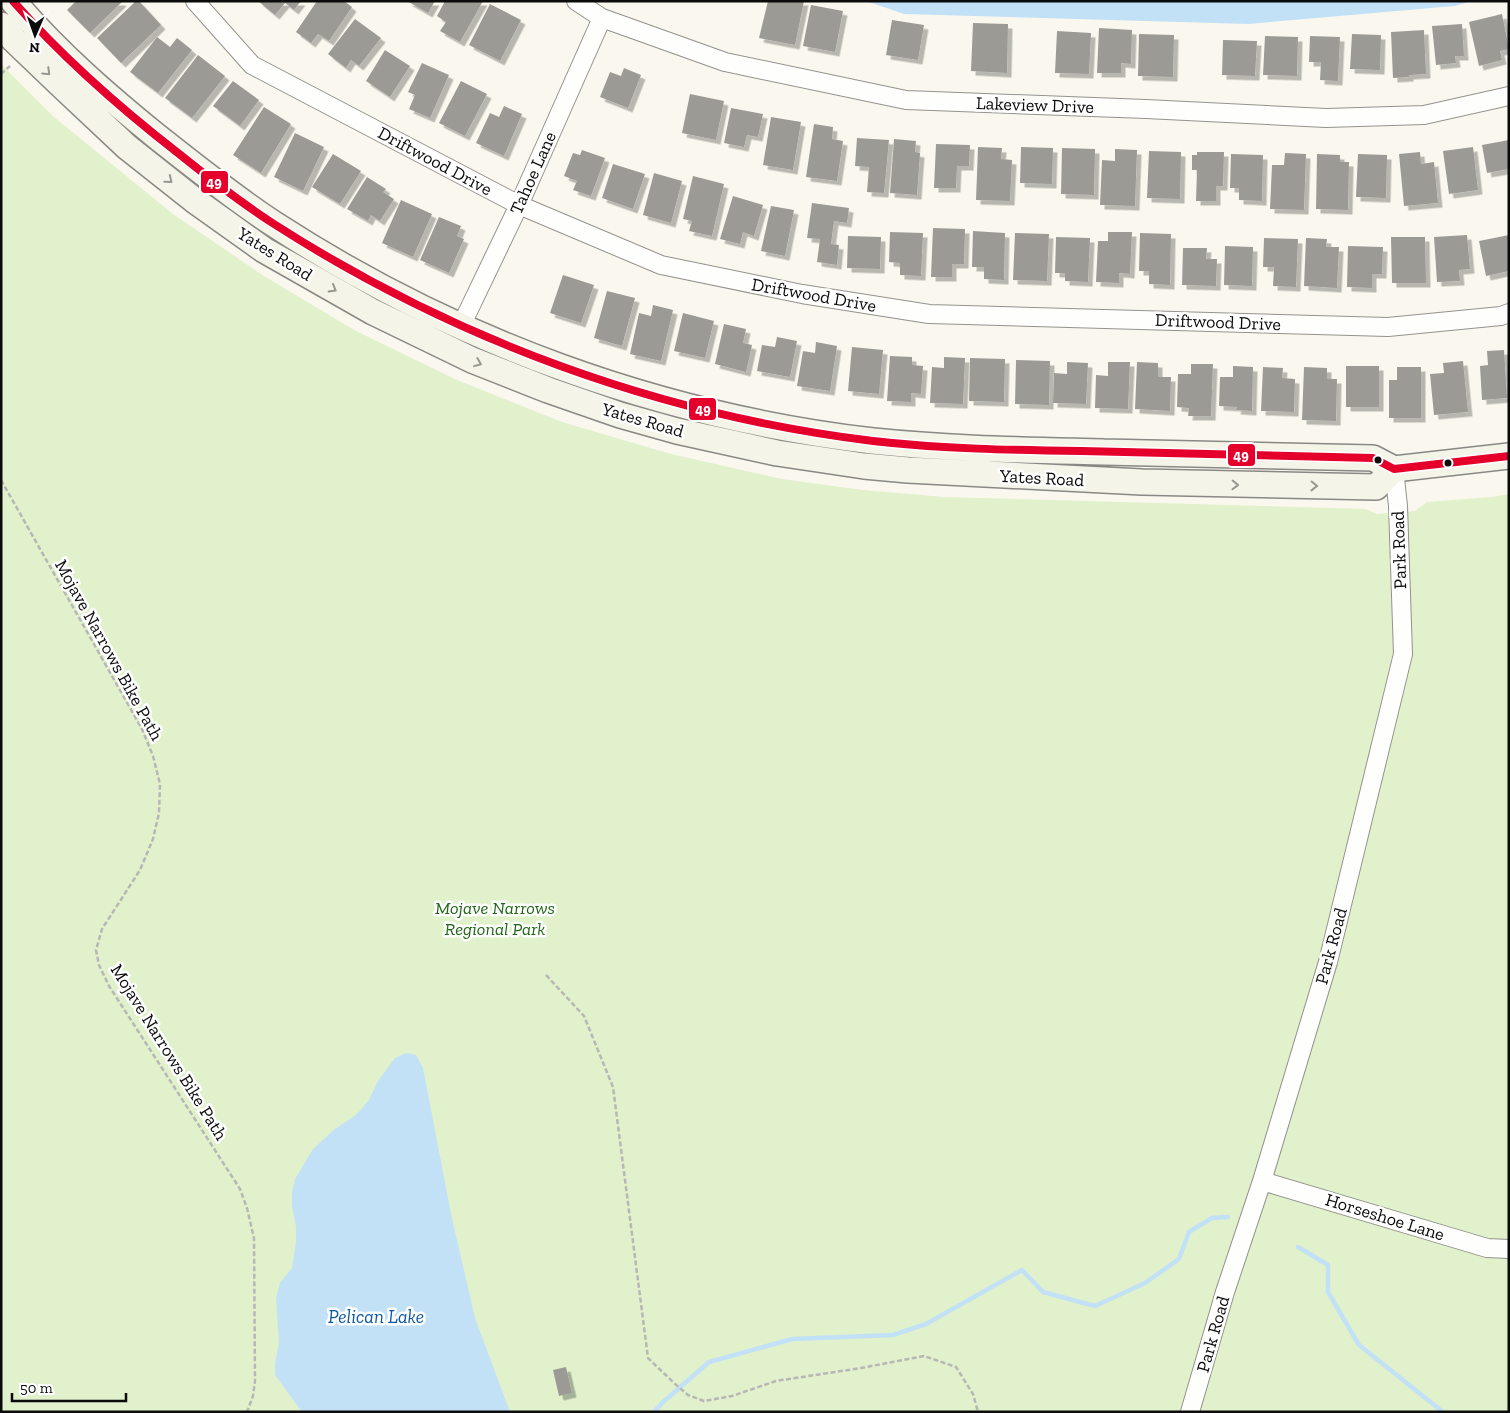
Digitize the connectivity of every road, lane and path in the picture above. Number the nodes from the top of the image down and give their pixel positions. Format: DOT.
graph roads {
  1 [pos="13,1"];
  2 [pos="195,1"];
  3 [pos="576,1"];
  4 [pos="602,18"];
  5 [pos="1,25"];
  6 [pos="10,66"];
  7 [pos="1,74"];
  8 [pos="1509,96"];
  9 [pos="519,205"];
  10 [pos="1509,313"];
  11 [pos="461,326"];
  12 [pos="1509,456"];
  13 [pos="1394,469"];
  14 [pos="1,480"];
  15 [pos="546,975"];
  16 [pos="1262,1181"];
  17 [pos="1509,1249"];
  18 [pos="247,1412"];
  19 [pos="978,1412"];
  20 [pos="1190,1412"];
  1 -- 11 [label="main road, Yates Road"];
  2 -- 9 [label="street, Driftwood Drive"];
  3 -- 4 [label="street, Lakeview Drive"];
  4 -- 8 [label="street, Lakeview Drive"];
  4 -- 9 [label="street, Tahoe Lane"];
  5 -- 13 [label="main road, Yates Road, one-way"];
  6 -- 7 [label="path"];
  9 -- 10 [label="street, Driftwood Drive"];
  9 -- 11 [label="street, Tahoe Lane"];
  11 -- 13 [label="main road, Yates Road"];
  12 -- 13 [label="main road"];
  13 -- 16 [label="street, Park Road"];
  14 -- 18 [label="path, Mojave Narrows Bike Path"];
  15 -- 19 [label="path"];
  16 -- 17 [label="street, Horseshoe Lane"];
  16 -- 20 [label="street, Park Road"];
}
